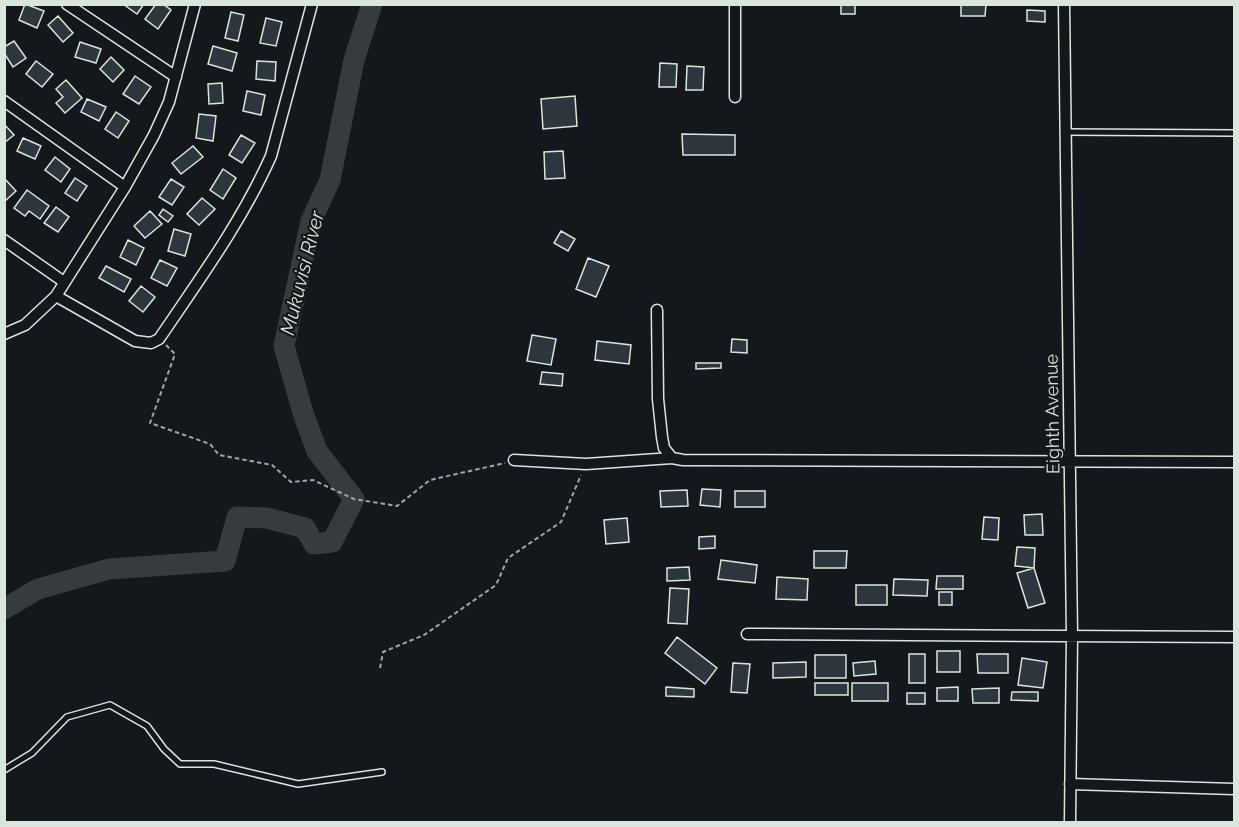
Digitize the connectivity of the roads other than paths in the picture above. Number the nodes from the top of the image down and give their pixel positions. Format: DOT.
graph roads {
  1 [pos="67,4"];
  2 [pos="195,4"];
  3 [pos="312,4"];
  4 [pos="735,4"];
  5 [pos="1064,4"];
  6 [pos="176,78"];
  7 [pos="735,97"];
  8 [pos="4,100"];
  9 [pos="1066,132"];
  10 [pos="1234,133"];
  11 [pos="125,187"];
  12 [pos="4,240"];
  13 [pos="64,282"];
  14 [pos="56,296"];
  15 [pos="657,310"];
  16 [pos="4,334"];
  17 [pos="672,458"];
  18 [pos="514,460"];
  19 [pos="1069,461"];
  20 [pos="1234,462"];
  21 [pos="747,634"];
  22 [pos="1072,636"];
  23 [pos="1234,637"];
  24 [pos="4,770"];
  25 [pos="382,772"];
  26 [pos="1070,784"];
  27 [pos="1234,789"];
  28 [pos="1070,822"];
  1 -- 6 [label="street"];
  2 -- 6 [label="street"];
  3 -- 14 [label="street"];
  4 -- 7 [label="street"];
  5 -- 9 [label="street, Eighth Avenue"];
  6 -- 11 [label="street"];
  8 -- 11 [label="street"];
  9 -- 10 [label="lane"];
  9 -- 19 [label="street, Eighth Avenue"];
  11 -- 13 [label="street"];
  12 -- 13 [label="street"];
  13 -- 14 [label="street"];
  14 -- 16 [label="street"];
  15 -- 17 [label="street"];
  17 -- 18 [label="street"];
  17 -- 19 [label="street"];
  19 -- 20 [label="street"];
  19 -- 22 [label="street, Eighth Avenue"];
  21 -- 22 [label="street"];
  22 -- 23 [label="street"];
  22 -- 26 [label="street, Eighth Avenue"];
  24 -- 25 [label="lane"];
  26 -- 27 [label="street"];
  26 -- 28 [label="street, Eighth Avenue"];
}
